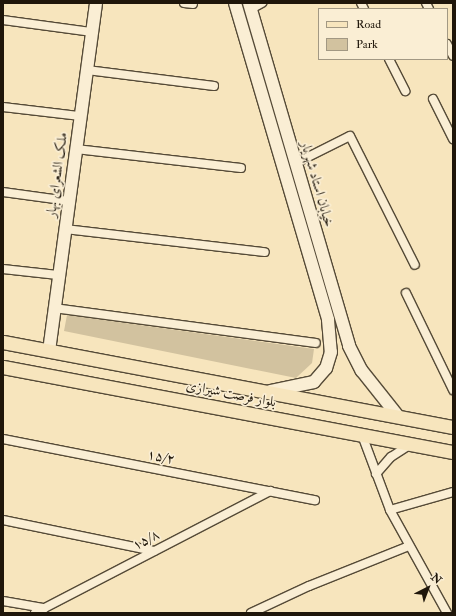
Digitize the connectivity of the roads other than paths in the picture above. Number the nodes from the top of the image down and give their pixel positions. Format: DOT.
graph roads {
  1 [pos="96,3"];
  2 [pos="184,3"];
  3 [pos="235,3"];
  4 [pos="262,3"];
  5 [pos="193,4"];
  6 [pos="250,6"];
  7 [pos="3,20"];
  8 [pos="92,32"];
  9 [pos="448,46"];
  10 [pos="453,56"];
  11 [pos="390,60"];
  12 [pos="87,70"];
  13 [pos="214,86"];
  14 [pos="405,91"];
  15 [pos="433,99"];
  16 [pos="3,107"];
  17 [pos="80,116"];
  18 [pos="453,139"];
  19 [pos="76,149"];
  20 [pos="296,163"];
  21 [pos="240,168"];
  22 [pos="3,192"];
  23 [pos="69,200"];
  24 [pos="65,229"];
  25 [pos="265,252"];
  26 [pos="415,265"];
  27 [pos="3,269"];
  28 [pos="58,275"];
  29 [pos="406,293"];
  30 [pos="54,308"];
  31 [pos="3,342"];
  32 [pos="316,343"];
  33 [pos="49,351"];
  34 [pos="3,367"];
  35 [pos="453,390"];
  36 [pos="270,392"];
  37 [pos="397,415"];
  38 [pos="453,427"];
  39 [pos="362,435"];
  40 [pos="3,439"];
  41 [pos="411,444"];
  42 [pos="453,452"];
  43 [pos="376,474"];
  44 [pos="270,491"];
  45 [pos="453,492"];
  46 [pos="315,500"];
  47 [pos="390,510"];
  48 [pos="3,520"];
  49 [pos="409,546"];
  50 [pos="154,551"];
  51 [pos="3,601"];
  52 [pos="44,608"];
  53 [pos="34,613"];
  54 [pos="251,613"];
  55 [pos="447,613"];
  1 -- 8 [label="street, ملک الشعرای بهار"];
  2 -- 5 [label="street"];
  3 -- 36 [label="street, خیابان استاد شهریار"];
  4 -- 6 [label="street"];
  6 -- 20 [label="street, خیابان استاد شهریار"];
  7 -- 8 [label="street"];
  8 -- 12 [label="street, ملک الشعرای بهار"];
  9 -- 10 [label="street"];
  11 -- 14 [label="street"];
  12 -- 13 [label="street"];
  12 -- 17 [label="street, ملک الشعرای بهار"];
  15 -- 18 [label="street"];
  16 -- 17 [label="street"];
  17 -- 19 [label="street, ملک الشعرای بهار"];
  19 -- 21 [label="street"];
  19 -- 23 [label="street, ملک الشعرای بهار"];
  20 -- 26 [label="street"];
  20 -- 37 [label="street, خیابان استاد شهریار"];
  22 -- 23 [label="street"];
  23 -- 24 [label="street, ملک الشعرای بهار"];
  24 -- 25 [label="street"];
  24 -- 28 [label="street, ملک الشعرای بهار"];
  27 -- 28 [label="street"];
  28 -- 30 [label="street, ملک الشعرای بهار"];
  29 -- 35 [label="street"];
  30 -- 32 [label="street"];
  30 -- 33 [label="street, ملک الشعرای بهار"];
  31 -- 33 [label="main road, بلوار فرصت شیرازی"];
  33 -- 36 [label="main road, بلوار فرصت شیرازی"];
  34 -- 39 [label="main road, بلوار فرصت شیرازی"];
  36 -- 37 [label="main road, بلوار فرصت شیرازی"];
  37 -- 38 [label="main road, بلوار فرصت شیرازی"];
  39 -- 41 [label="main road, بلوار فرصت شیرازی"];
  39 -- 43 [label="street"];
  40 -- 44 [label="street, ۱۵/۲"];
  41 -- 42 [label="main road, بلوار فرصت شیرازی"];
  41 -- 43 [label="street"];
  43 -- 47 [label="street"];
  44 -- 46 [label="street, ۱۵/۲"];
  44 -- 50 [label="street, ۱۵/۸"];
  45 -- 47 [label="street"];
  47 -- 49 [label="street"];
  48 -- 50 [label="street"];
  49 -- 54 [label="street"];
  49 -- 55 [label="street"];
  50 -- 52 [label="street, ۱۵/۸"];
  51 -- 52 [label="street"];
  52 -- 53 [label="street, ۱۵/۸"];
}
